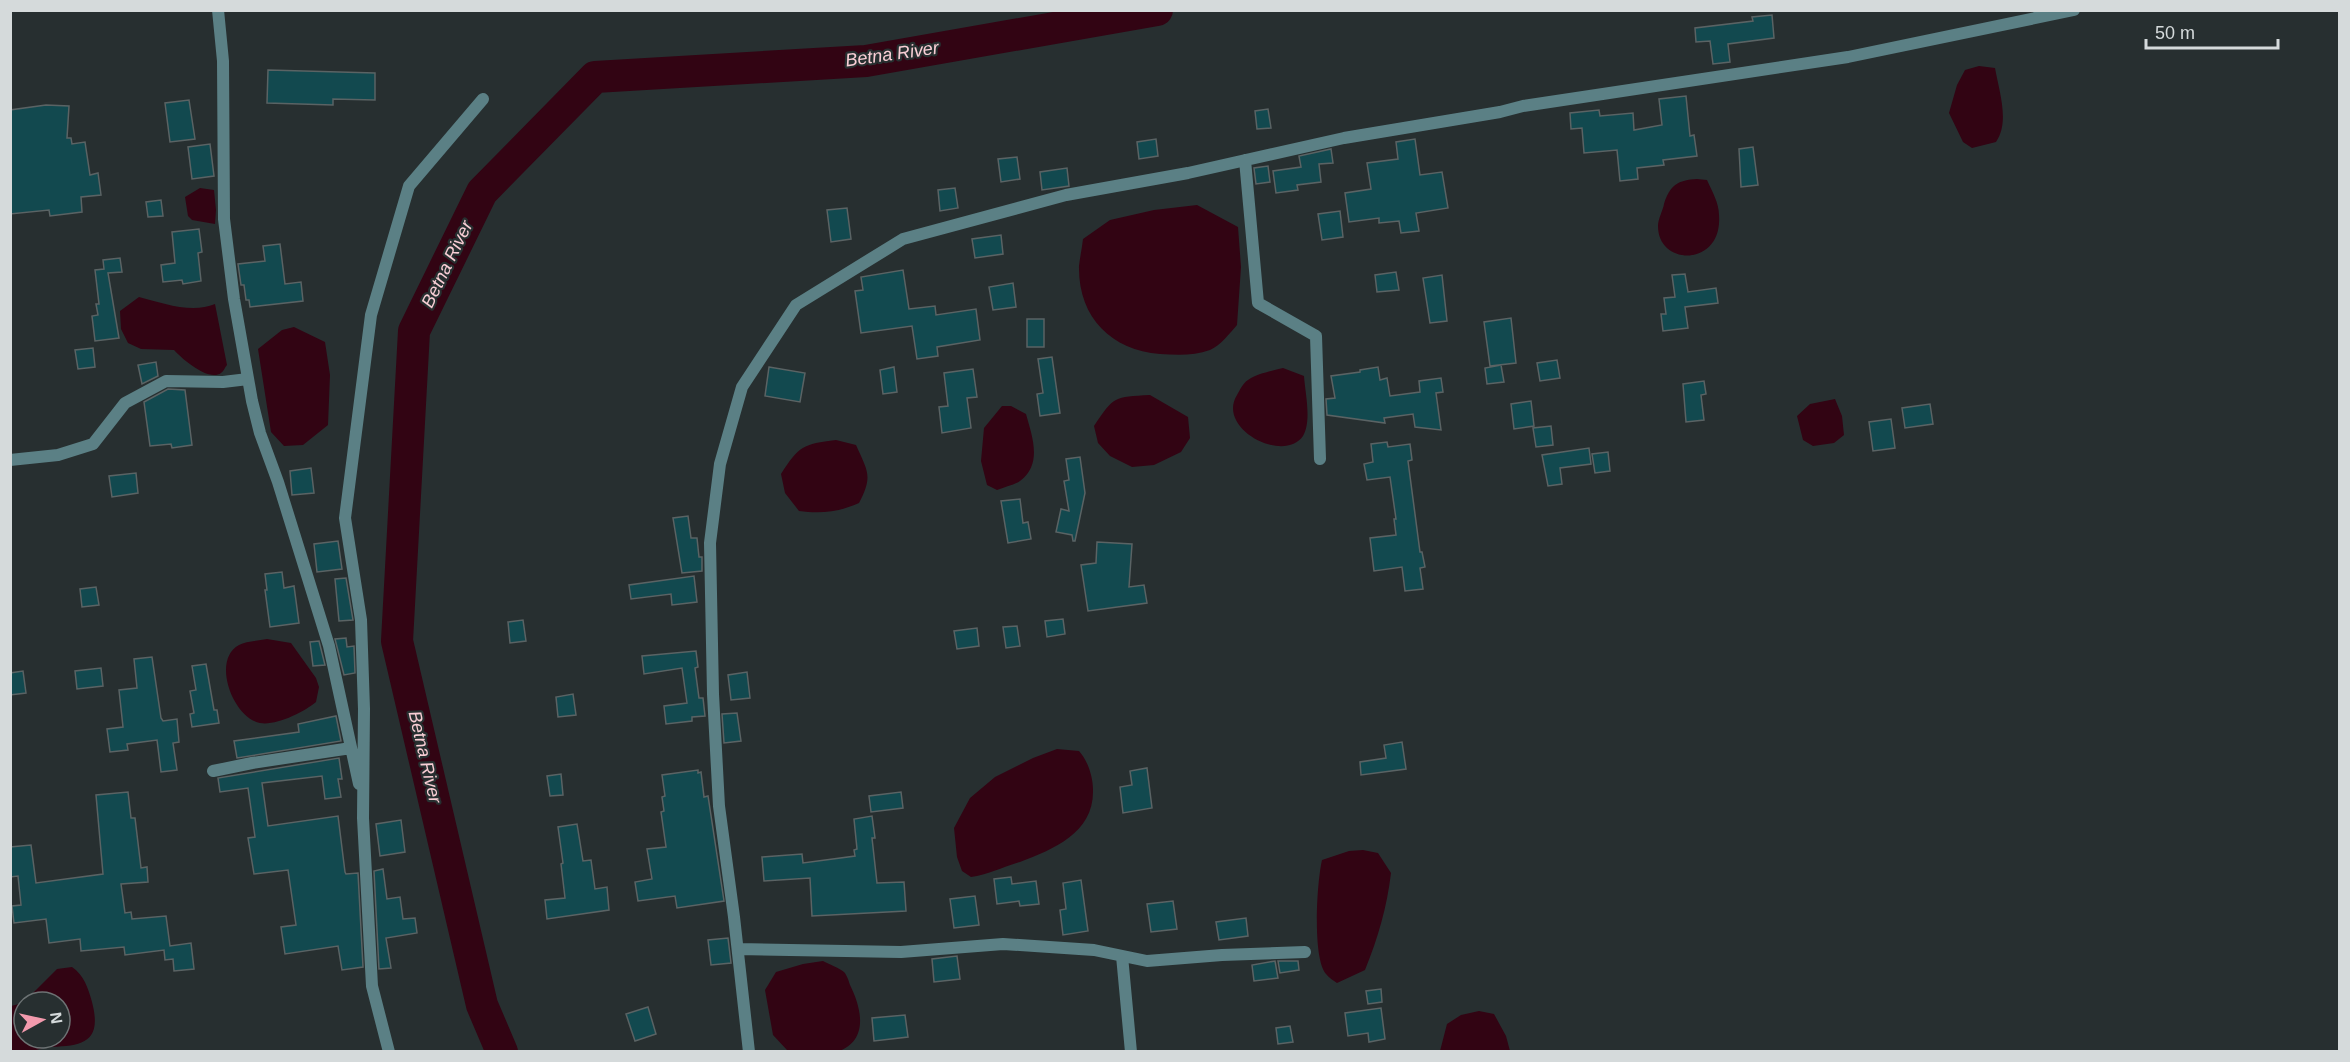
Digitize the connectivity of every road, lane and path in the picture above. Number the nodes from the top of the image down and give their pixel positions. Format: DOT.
graph roads {
  1 [pos="218,10"];
  2 [pos="2074,10"];
  3 [pos="483,99"];
  4 [pos="1245,160"];
  5 [pos="248,379"];
  6 [pos="1320,459"];
  7 [pos="10,460"];
  8 [pos="351,748"];
  9 [pos="213,771"];
  10 [pos="363,818"];
  11 [pos="738,949"];
  12 [pos="1305,952"];
  13 [pos="1122,956"];
  14 [pos="389,1052"];
  15 [pos="749,1052"];
  16 [pos="1131,1052"];
  1 -- 5 [label="street"];
  2 -- 4 [label="street"];
  3 -- 10 [label="street"];
  4 -- 6 [label="street"];
  4 -- 11 [label="street"];
  5 -- 7 [label="street"];
  5 -- 8 [label="street"];
  8 -- 9 [label="street"];
  8 -- 10 [label="street"];
  10 -- 14 [label="street"];
  11 -- 13 [label="street"];
  11 -- 15 [label="street"];
  12 -- 13 [label="street"];
  13 -- 16 [label="street"];
}
